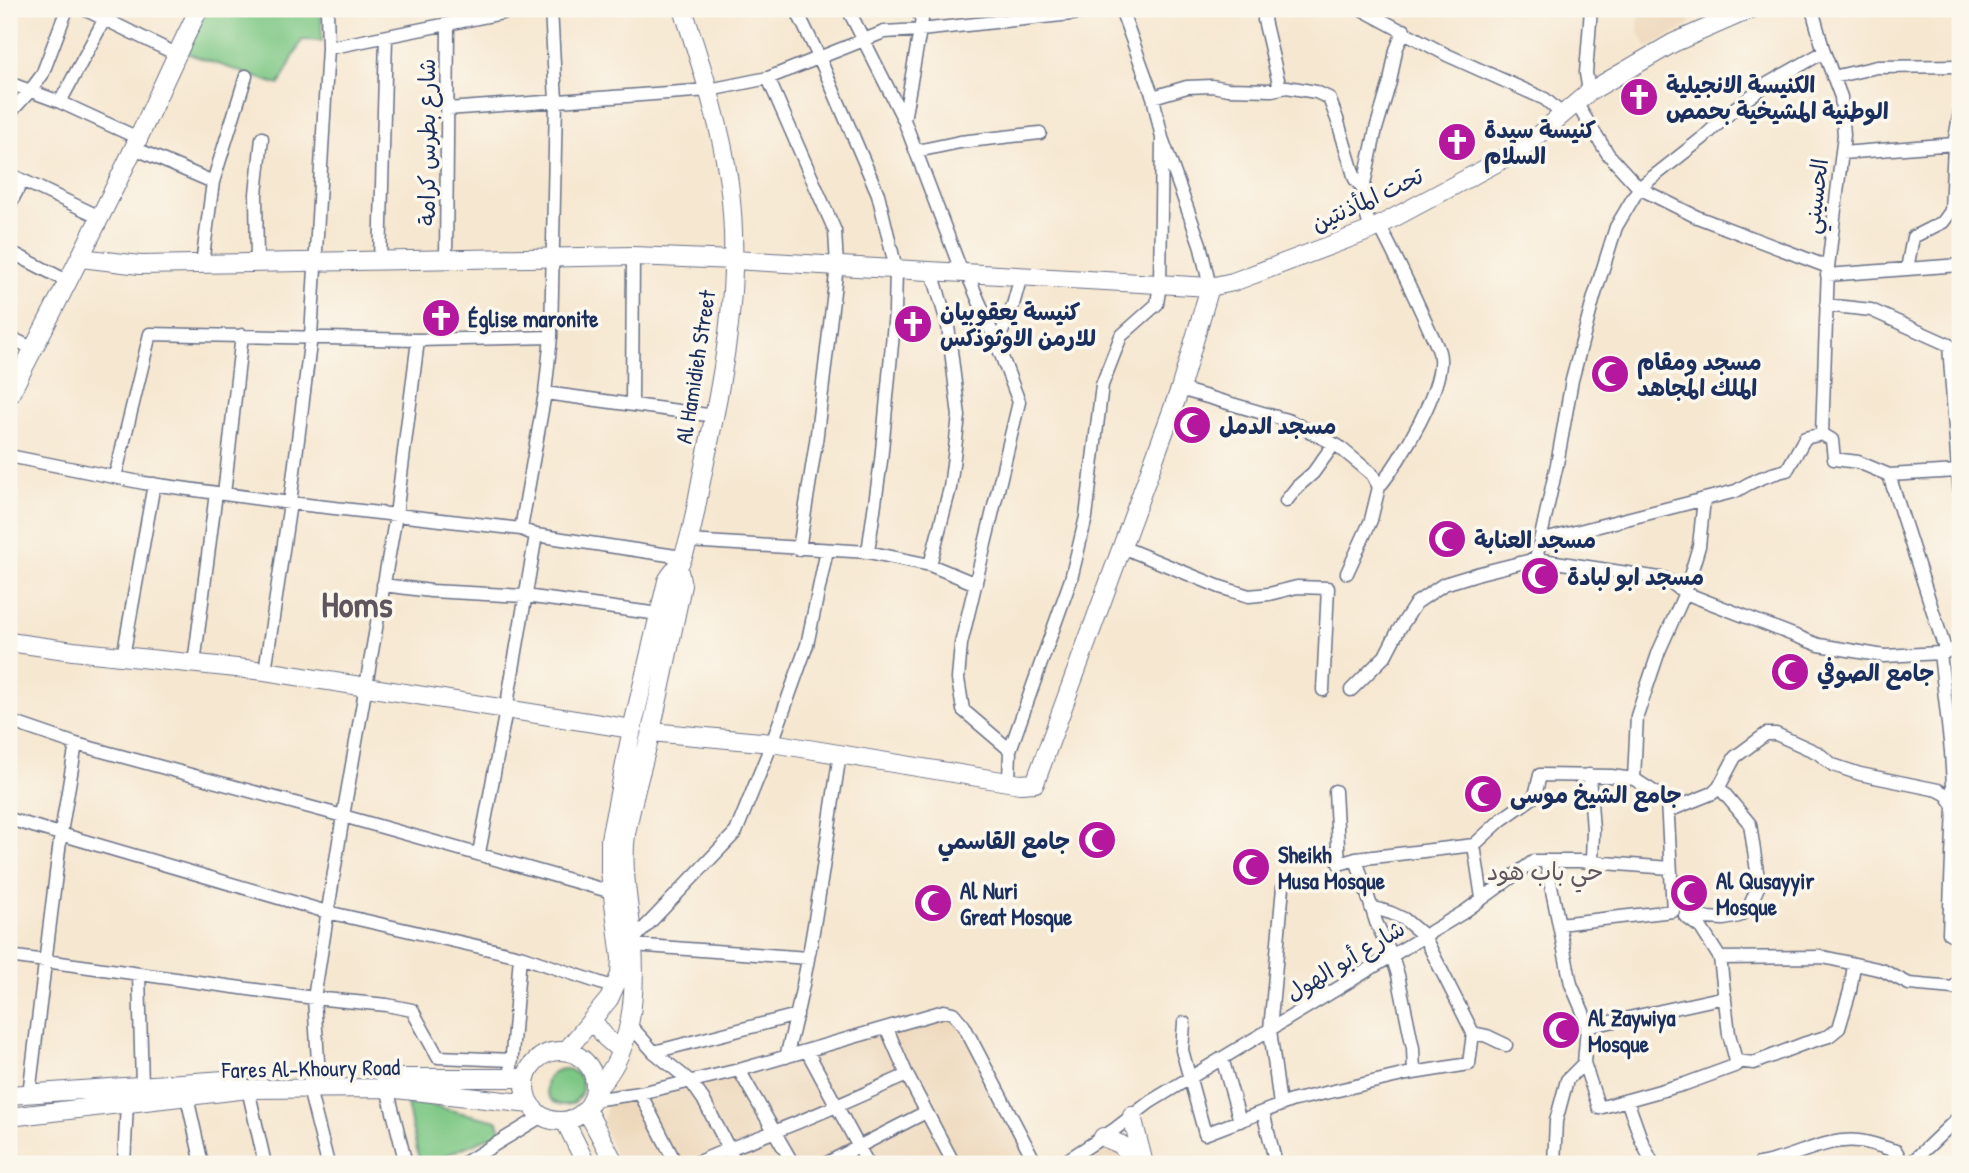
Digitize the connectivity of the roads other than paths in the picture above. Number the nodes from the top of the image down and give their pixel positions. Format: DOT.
graph roads {
  1 [pos="67,9"];
  2 [pos="84,9"];
  3 [pos="199,9"];
  4 [pos="327,9"];
  5 [pos="522,9"];
  6 [pos="551,9"];
  7 [pos="682,9"];
  8 [pos="796,9"];
  9 [pos="848,9"];
  10 [pos="916,9"];
  11 [pos="1120,9"];
  12 [pos="1266,9"];
  13 [pos="1361,9"];
  14 [pos="1591,9"];
  15 [pos="1751,9"];
  16 [pos="1812,9"];
  17 [pos="107,14"];
  18 [pos="448,24"];
  19 [pos="920,30"];
  20 [pos="1404,30"];
  21 [pos="386,37"];
  22 [pos="863,40"];
  23 [pos="328,48"];
  24 [pos="1824,52"];
  25 [pos="176,54"];
  26 [pos="820,57"];
  27 [pos="1960,66"];
  28 [pos="246,76"];
  29 [pos="1833,77"];
  30 [pos="768,78"];
  31 [pos="9,83"];
  32 [pos="1280,88"];
  33 [pos="709,89"];
  34 [pos="30,91"];
  35 [pos="1153,97"];
  36 [pos="556,101"];
  37 [pos="60,102"];
  38 [pos="1576,103"];
  39 [pos="447,109"];
  40 [pos="1960,111"];
  41 [pos="9,114"];
  42 [pos="904,120"];
  43 [pos="1040,132"];
  44 [pos="262,138"];
  45 [pos="1162,138"];
  46 [pos="136,143"];
  47 [pos="1954,144"];
  48 [pos="917,151"];
  49 [pos="1842,153"];
  50 [pos="9,174"];
  51 [pos="22,181"];
  52 [pos="213,182"];
  53 [pos="1639,188"];
  54 [pos="1363,189"];
  55 [pos="9,206"];
  56 [pos="100,216"];
  57 [pos="1375,227"];
  58 [pos="9,251"];
  59 [pos="633,256"];
  60 [pos="81,258"];
  61 [pos="552,258"];
  62 [pos="446,260"];
  63 [pos="734,260"];
  64 [pos="380,261"];
  65 [pos="315,262"];
  66 [pos="257,263"];
  67 [pos="202,264"];
  68 [pos="1960,265"];
  69 [pos="837,266"];
  70 [pos="896,269"];
  71 [pos="1907,269"];
  72 [pos="932,271"];
  73 [pos="1828,271"];
  74 [pos="962,273"];
  75 [pos="1021,276"];
  76 [pos="68,281"];
  77 [pos="1160,284"];
  78 [pos="1210,288"];
  79 [pos="1826,305"];
  80 [pos="242,335"];
  81 [pos="311,336"];
  82 [pos="9,337"];
  83 [pos="551,337"];
  84 [pos="418,340"];
  85 [pos="998,344"];
  86 [pos="1955,345"];
  87 [pos="34,349"];
  88 [pos="1180,389"];
  89 [pos="545,393"];
  90 [pos="9,397"];
  91 [pos="632,404"];
  92 [pos="715,416"];
  93 [pos="1822,433"];
  94 [pos="1958,443"];
  95 [pos="1334,444"];
  96 [pos="9,456"];
  97 [pos="1958,471"];
  98 [pos="1889,475"];
  99 [pos="115,477"];
  100 [pos="154,484"];
  101 [pos="1379,487"];
  102 [pos="220,493"];
  103 [pos="1960,498"];
  104 [pos="1704,499"];
  105 [pos="1286,501"];
  106 [pos="290,503"];
  107 [pos="396,515"];
  108 [pos="521,528"];
  109 [pos="536,535"];
  110 [pos="1540,541"];
  111 [pos="1122,547"];
  112 [pos="799,549"];
  113 [pos="827,550"];
  114 [pos="868,552"];
  115 [pos="683,555"];
  116 [pos="1536,559"];
  117 [pos="930,565"];
  118 [pos="1347,572"];
  119 [pos="976,583"];
  120 [pos="383,585"];
  121 [pos="1685,593"];
  122 [pos="525,596"];
  123 [pos="659,614"];
  124 [pos="9,642"];
  125 [pos="1960,648"];
  126 [pos="1943,652"];
  127 [pos="123,657"];
  128 [pos="194,664"];
  129 [pos="265,671"];
  130 [pos="365,688"];
  131 [pos="1322,690"];
  132 [pos="1351,690"];
  133 [pos="506,710"];
  134 [pos="9,721"];
  135 [pos="632,729"];
  136 [pos="651,732"];
  137 [pos="772,743"];
  138 [pos="76,744"];
  139 [pos="1010,750"];
  140 [pos="840,754"];
  141 [pos="1589,775"];
  142 [pos="1634,779"];
  143 [pos="1009,781"];
  144 [pos="1719,787"];
  145 [pos="1335,791"];
  146 [pos="1957,809"];
  147 [pos="1668,811"];
  148 [pos="343,816"];
  149 [pos="9,819"];
  150 [pos="61,834"];
  151 [pos="1474,845"];
  152 [pos="479,853"];
  153 [pos="1356,859"];
  154 [pos="1546,861"];
  155 [pos="1592,862"];
  156 [pos="1670,867"];
  157 [pos="1283,887"];
  158 [pos="611,892"];
  159 [pos="1482,898"];
  160 [pos="1371,907"];
  161 [pos="1673,911"];
  162 [pos="327,912"];
  163 [pos="1687,917"];
  164 [pos="1559,924"];
  165 [pos="1423,936"];
  166 [pos="1960,939"];
  167 [pos="633,943"];
  168 [pos="9,956"];
  169 [pos="520,956"];
  170 [pos="1392,956"];
  171 [pos="808,958"];
  172 [pos="1720,958"];
  173 [pos="45,961"];
  174 [pos="1854,965"];
  175 [pos="139,974"];
  176 [pos="1960,977"];
  177 [pos="615,988"];
  178 [pos="1725,997"];
  179 [pos="314,998"];
  180 [pos="797,1015"];
  181 [pos="593,1021"];
  182 [pos="1184,1023"];
  183 [pos="629,1024"];
  184 [pos="1587,1027"];
  185 [pos="887,1029"];
  186 [pos="1270,1030"];
  187 [pos="1473,1033"];
  188 [pos="1506,1045"];
  189 [pos="566,1051"];
  190 [pos="621,1051"];
  191 [pos="807,1051"];
  192 [pos="654,1052"];
  193 [pos="786,1057"];
  194 [pos="1222,1058"];
  195 [pos="1736,1061"];
  196 [pos="1584,1063"];
  197 [pos="739,1070"];
  198 [pos="516,1072"];
  199 [pos="1414,1073"];
  200 [pos="907,1075"];
  201 [pos="1190,1078"];
  202 [pos="691,1082"];
  203 [pos="314,1083"];
  204 [pos="142,1086"];
  205 [pos="387,1088"];
  206 [pos="248,1089"];
  207 [pos="640,1093"];
  208 [pos="29,1094"];
  209 [pos="9,1095"];
  210 [pos="187,1097"];
  211 [pos="591,1100"];
  212 [pos="1627,1100"];
  213 [pos="127,1103"];
  214 [pos="1280,1105"];
  215 [pos="836,1107"];
  216 [pos="536,1110"];
  217 [pos="926,1112"];
  218 [pos="1263,1112"];
  219 [pos="9,1116"];
  220 [pos="1132,1116"];
  221 [pos="1960,1116"];
  222 [pos="565,1121"];
  223 [pos="1240,1121"];
  224 [pos="775,1132"];
  225 [pos="1103,1137"];
  226 [pos="858,1147"];
  227 [pos="729,1148"];
  228 [pos="124,1164"];
  229 [pos="202,1164"];
  230 [pos="265,1164"];
  231 [pos="328,1164"];
  232 [pos="407,1164"];
  233 [pos="463,1164"];
  234 [pos="586,1164"];
  235 [pos="615,1164"];
  236 [pos="676,1164"];
  237 [pos="694,1164"];
  238 [pos="737,1164"];
  239 [pos="793,1164"];
  240 [pos="825,1164"];
  241 [pos="868,1164"];
  242 [pos="954,1164"];
  243 [pos="1036,1164"];
  244 [pos="1061,1164"];
  245 [pos="1131,1164"];
  246 [pos="1144,1164"];
  247 [pos="1276,1164"];
  248 [pos="1554,1164"];
  249 [pos="1653,1164"];
  250 [pos="1759,1164"];
  251 [pos="1903,1164"];
  252 [pos="1910,1164"];
  1 -- 34 [label="street"];
  2 -- 17 [label="street"];
  3 -- 25 [label="main road"];
  4 -- 23 [label="street"];
  5 -- 18 [label="street"];
  6 -- 36 [label="street"];
  7 -- 33 [label="main road, Al Hamidieh Street"];
  8 -- 26 [label="street"];
  9 -- 22 [label="street"];
  10 -- 19 [label="street"];
  11 -- 19 [label="street"];
  11 -- 35 [label="street"];
  12 -- 32 [label="street"];
  13 -- 20 [label="street"];
  14 -- 38 [label="street"];
  15 -- 38 [label="main road, تحت المأذنتين"];
  16 -- 24 [label="street, الحسيني"];
  17 -- 25 [label="street"];
  17 -- 37 [label="street"];
  18 -- 21 [label="street"];
  18 -- 39 [label="street, شارع بطرس كرامة"];
  19 -- 22 [label="street"];
  19 -- 42 [label="street"];
  20 -- 38 [label="street"];
  20 -- 54 [label="street"];
  21 -- 23 [label="street"];
  21 -- 64 [label="street"];
  22 -- 26 [label="street"];
  22 -- 42 [label="street"];
  23 -- 65 [label="street"];
  24 -- 29 [label="street, الحسيني"];
  24 -- 53 [label="street"];
  25 -- 46 [label="main road"];
  26 -- 30 [label="street"];
  26 -- 70 [label="street"];
  27 -- 29 [label="street"];
  28 -- 52 [label="street"];
  29 -- 49 [label="street, الحسيني"];
  30 -- 33 [label="street"];
  30 -- 69 [label="street"];
  31 -- 34 [label="street"];
  32 -- 35 [label="street"];
  32 -- 54 [label="street"];
  33 -- 36 [label="street"];
  33 -- 63 [label="main road, Al Hamidieh Street"];
  34 -- 37 [label="street"];
  34 -- 41 [label="street"];
  35 -- 45 [label="street"];
  36 -- 39 [label="street"];
  36 -- 61 [label="street"];
  37 -- 46 [label="street"];
  38 -- 53 [label="street"];
  38 -- 57 [label="main road, تحت المأذنتين"];
  39 -- 62 [label="street, شارع بطرس كرامة"];
  40 -- 47 [label="street"];
  42 -- 48 [label="street"];
  43 -- 48 [label="street"];
  44 -- 66 [label="street"];
  45 -- 77 [label="street"];
  45 -- 78 [label="street"];
  46 -- 52 [label="street"];
  46 -- 56 [label="main road"];
  47 -- 49 [label="street"];
  47 -- 71 [label="street"];
  48 -- 74 [label="street"];
  49 -- 73 [label="street, الحسيني"];
  50 -- 51 [label="street"];
  51 -- 55 [label="street"];
  51 -- 56 [label="street"];
  52 -- 67 [label="street"];
  53 -- 73 [label="street"];
  53 -- 110 [label="street"];
  54 -- 57 [label="street"];
  56 -- 60 [label="main road"];
  57 -- 78 [label="main road, تحت المأذنتين"];
  57 -- 101 [label="street"];
  58 -- 76 [label="street"];
  59 -- 61 [label="main road"];
  59 -- 63 [label="main road"];
  59 -- 91 [label="street"];
  60 -- 67 [label="main road"];
  60 -- 76 [label="main road"];
  61 -- 62 [label="main road"];
  61 -- 83 [label="street"];
  62 -- 64 [label="main road"];
  63 -- 69 [label="main road"];
  63 -- 92 [label="main road, Al Hamidieh Street"];
  64 -- 65 [label="main road"];
  65 -- 66 [label="main road"];
  65 -- 81 [label="street"];
  66 -- 67 [label="main road"];
  68 -- 71 [label="street"];
  69 -- 70 [label="main road"];
  69 -- 112 [label="street"];
  70 -- 72 [label="main road"];
  70 -- 114 [label="street"];
  71 -- 73 [label="street"];
  72 -- 74 [label="main road"];
  72 -- 117 [label="street"];
  73 -- 79 [label="street, الحسيني"];
  74 -- 75 [label="main road"];
  74 -- 85 [label="street"];
  75 -- 77 [label="main road"];
  75 -- 85 [label="street"];
  76 -- 87 [label="main road"];
  77 -- 78 [label="main road"];
  77 -- 139 [label="street"];
  78 -- 88 [label="main road"];
  79 -- 86 [label="street"];
  79 -- 93 [label="street, الحسيني"];
  80 -- 81 [label="street"];
  80 -- 99 [label="street"];
  80 -- 102 [label="street"];
  81 -- 84 [label="street"];
  81 -- 106 [label="street"];
  82 -- 87 [label="street"];
  83 -- 84 [label="street"];
  83 -- 89 [label="street"];
  84 -- 107 [label="street"];
  85 -- 119 [label="street"];
  86 -- 94 [label="street"];
  87 -- 90 [label="main road"];
  88 -- 95 [label="street"];
  88 -- 111 [label="main road"];
  89 -- 91 [label="street"];
  89 -- 108 [label="street"];
  91 -- 92 [label="street"];
  92 -- 115 [label="main road, Al Hamidieh Street"];
  93 -- 98 [label="street"];
  93 -- 104 [label="street"];
  94 -- 97 [label="street"];
  95 -- 101 [label="street"];
  95 -- 105 [label="street"];
  96 -- 99 [label="street"];
  97 -- 98 [label="street"];
  97 -- 103 [label="street"];
  98 -- 126 [label="street"];
  99 -- 100 [label="street"];
  100 -- 102 [label="street"];
  100 -- 127 [label="street"];
  101 -- 118 [label="street"];
  102 -- 106 [label="street"];
  102 -- 128 [label="street"];
  104 -- 110 [label="street"];
  104 -- 121 [label="street"];
  106 -- 107 [label="street"];
  106 -- 129 [label="street"];
  107 -- 108 [label="street"];
  107 -- 120 [label="street"];
  108 -- 109 [label="street"];
  109 -- 115 [label="street"];
  109 -- 122 [label="street"];
  110 -- 116 [label="street"];
  111 -- 131 [label="street"];
  111 -- 143 [label="main road"];
  112 -- 113 [label="street"];
  112 -- 115 [label="street"];
  113 -- 114 [label="street"];
  113 -- 137 [label="street"];
  114 -- 117 [label="street"];
  115 -- 123 [label="main road, Al Hamidieh Street"];
  115 -- 136 [label="main road, Al Hamidieh Street"];
  116 -- 121 [label="street"];
  116 -- 132 [label="street"];
  117 -- 119 [label="street"];
  119 -- 139 [label="street"];
  120 -- 122 [label="street"];
  120 -- 130 [label="street"];
  121 -- 126 [label="street"];
  121 -- 142 [label="street"];
  122 -- 123 [label="street"];
  122 -- 133 [label="street"];
  123 -- 135 [label="main road, Al Hamidieh Street"];
  124 -- 127 [label="main road"];
  125 -- 126 [label="street"];
  126 -- 146 [label="street"];
  127 -- 128 [label="main road"];
  128 -- 129 [label="main road"];
  129 -- 130 [label="main road"];
  130 -- 133 [label="main road"];
  130 -- 148 [label="street"];
  133 -- 135 [label="main road"];
  133 -- 152 [label="street"];
  134 -- 138 [label="street"];
  135 -- 158 [label="main road, Al Hamidieh Street"];
  136 -- 137 [label="main road"];
  136 -- 167 [label="main road, Al Hamidieh Street"];
  137 -- 140 [label="main road"];
  137 -- 167 [label="street"];
  138 -- 148 [label="street"];
  138 -- 150 [label="street"];
  139 -- 143 [label="street"];
  140 -- 143 [label="main road"];
  140 -- 171 [label="street"];
  141 -- 142 [label="street"];
  141 -- 151 [label="street"];
  141 -- 155 [label="street"];
  142 -- 147 [label="street"];
  144 -- 146 [label="street"];
  144 -- 147 [label="street"];
  144 -- 163 [label="street"];
  145 -- 153 [label="street"];
  146 -- 166 [label="street"];
  147 -- 156 [label="street"];
  148 -- 152 [label="street"];
  148 -- 162 [label="street"];
  149 -- 150 [label="street"];
  150 -- 162 [label="street"];
  150 -- 173 [label="street"];
  151 -- 153 [label="street"];
  151 -- 159 [label="street"];
  152 -- 158 [label="street"];
  153 -- 160 [label="street"];
  154 -- 155 [label="street, شارع أبو الهول"];
  154 -- 159 [label="street, شارع أبو الهول"];
  154 -- 164 [label="street"];
  155 -- 156 [label="street, شارع أبو الهول"];
  156 -- 161 [label="street"];
  157 -- 186 [label="street"];
  158 -- 177 [label="main road, Al Hamidieh Street"];
  159 -- 165 [label="street, شارع أبو الهول"];
  160 -- 165 [label="street"];
  160 -- 170 [label="street"];
  161 -- 163 [label="street"];
  161 -- 164 [label="street"];
  162 -- 169 [label="street"];
  162 -- 179 [label="street"];
  163 -- 172 [label="street"];
  164 -- 184 [label="street"];
  165 -- 170 [label="street, شارع أبو الهول"];
  165 -- 187 [label="street"];
  167 -- 171 [label="street"];
  167 -- 183 [label="main road, Al Hamidieh Street"];
  168 -- 173 [label="street"];
  169 -- 177 [label="street"];
  169 -- 198 [label="street"];
  170 -- 186 [label="street, شارع أبو الهول"];
  170 -- 199 [label="street"];
  171 -- 180 [label="street"];
  172 -- 174 [label="street"];
  172 -- 178 [label="street"];
  173 -- 175 [label="street"];
  173 -- 208 [label="street"];
  174 -- 176 [label="street"];
  174 -- 195 [label="street"];
  175 -- 179 [label="street"];
  175 -- 204 [label="street"];
  177 -- 181 [label="main road, Al Hamidieh Street"];
  178 -- 184 [label="street"];
  178 -- 195 [label="street"];
  179 -- 198 [label="street"];
  179 -- 203 [label="street"];
  180 -- 192 [label="street"];
  180 -- 193 [label="street"];
  181 -- 189 [label="main road, Al Hamidieh Street"];
  181 -- 190 [label="main road"];
  182 -- 201 [label="street"];
  183 -- 190 [label="main road, Al Hamidieh Street"];
  183 -- 192 [label="street"];
  184 -- 196 [label="street"];
  185 -- 191 [label="street"];
  185 -- 200 [label="street"];
  185 -- 243 [label="street"];
  186 -- 194 [label="street, شارع أبو الهول"];
  186 -- 214 [label="street"];
  187 -- 188 [label="street"];
  187 -- 199 [label="street"];
  189 -- 198 [label="main road"];
  189 -- 211 [label="main road"];
  190 -- 211 [label="main road, Al Hamidieh Street"];
  191 -- 193 [label="street"];
  191 -- 215 [label="street"];
  192 -- 202 [label="street"];
  193 -- 197 [label="street"];
  194 -- 201 [label="street, شارع أبو الهول"];
  194 -- 223 [label="street"];
  195 -- 212 [label="street"];
  196 -- 212 [label="street"];
  196 -- 248 [label="street"];
  197 -- 202 [label="street"];
  197 -- 224 [label="street"];
  198 -- 203 [label="main road, Fares Al-Khoury Road"];
  198 -- 216 [label="main road"];
  199 -- 214 [label="street"];
  200 -- 215 [label="street"];
  200 -- 217 [label="street"];
  201 -- 220 [label="street, شارع أبو الهول"];
  201 -- 223 [label="street"];
  202 -- 207 [label="street"];
  202 -- 227 [label="street"];
  203 -- 204 [label="main road, Fares Al-Khoury Road"];
  203 -- 205 [label="main road, Fares Al-Khoury Road"];
  203 -- 206 [label="main road, Fares Al-Khoury Road"];
  203 -- 231 [label="street"];
  204 -- 208 [label="main road, Fares Al-Khoury Road"];
  205 -- 216 [label="main road, Fares Al-Khoury Road"];
  205 -- 232 [label="street"];
  206 -- 210 [label="main road, Fares Al-Khoury Road"];
  206 -- 230 [label="street"];
  207 -- 211 [label="street"];
  207 -- 236 [label="street"];
  208 -- 209 [label="main road, Fares Al-Khoury Road"];
  210 -- 213 [label="main road, Fares Al-Khoury Road"];
  210 -- 229 [label="street"];
  211 -- 222 [label="main road"];
  211 -- 235 [label="main road"];
  212 -- 249 [label="street"];
  213 -- 219 [label="main road, Fares Al-Khoury Road"];
  213 -- 228 [label="street"];
  214 -- 218 [label="street"];
  215 -- 224 [label="street"];
  215 -- 226 [label="street"];
  216 -- 222 [label="main road"];
  216 -- 233 [label="street"];
  217 -- 226 [label="street"];
  217 -- 242 [label="street"];
  218 -- 223 [label="street"];
  218 -- 247 [label="street"];
  220 -- 225 [label="street, شارع أبو الهول"];
  220 -- 246 [label="main road"];
  221 -- 252 [label="street"];
  222 -- 234 [label="main road"];
  224 -- 227 [label="street"];
  224 -- 239 [label="street"];
  225 -- 244 [label="street, شارع أبو الهول"];
  225 -- 245 [label="main road"];
  226 -- 240 [label="street"];
  226 -- 241 [label="street"];
  227 -- 237 [label="street"];
  227 -- 238 [label="street"];
  250 -- 251 [label="street"];
}
